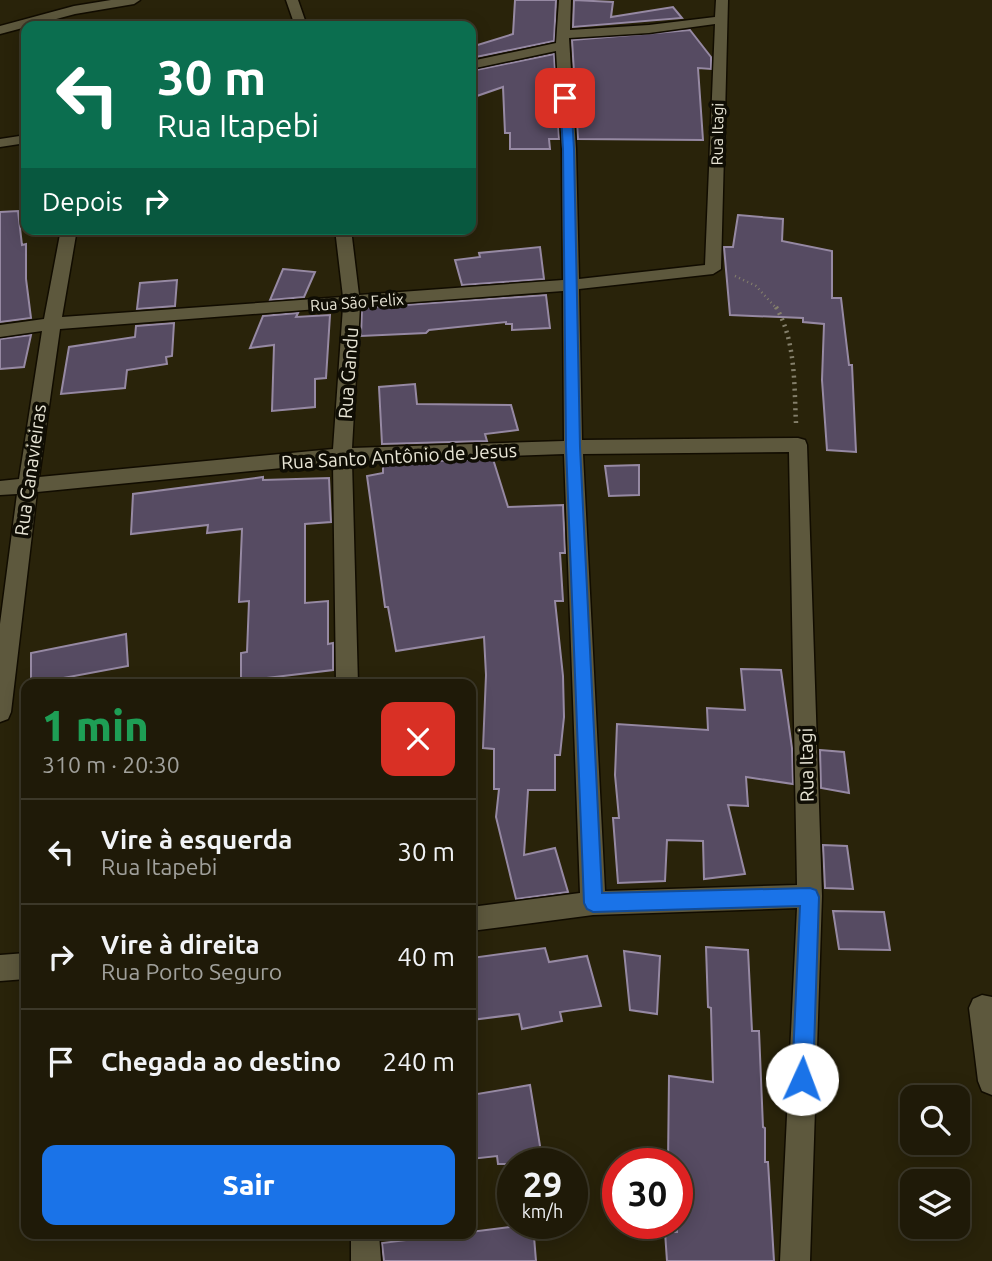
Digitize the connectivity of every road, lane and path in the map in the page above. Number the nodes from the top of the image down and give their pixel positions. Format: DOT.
graph roads {
  1 [pos="134,0"];
  2 [pos="292,0"];
  3 [pos="565,0"];
  4 [pos="722,0"];
  5 [pos="74,10"];
  6 [pos="719,19"];
  7 [pos="33,21"];
  8 [pos="75,21"];
  9 [pos="299,21"];
  10 [pos="21,24"];
  11 [pos="0,30"];
  12 [pos="563,40"];
  13 [pos="476,64"];
  14 [pos="21,140"];
  15 [pos="0,143"];
  16 [pos="68,235"];
  17 [pos="344,235"];
  18 [pos="713,269"];
  19 [pos="752,282"];
  20 [pos="570,285"];
  21 [pos="352,302"];
  22 [pos="50,324"];
  23 [pos="0,331"];
  24 [pos="798,445"];
  25 [pos="573,447"];
  26 [pos="342,455"];
  27 [pos="27,486"];
  28 [pos="0,488"];
  29 [pos="347,679"];
  30 [pos="0,712"];
  31 [pos="810,897"];
  32 [pos="593,903"];
  33 [pos="476,918"];
  34 [pos="21,966"];
  35 [pos="0,968"];
  36 [pos="992,1010"];
  37 [pos="992,1081"];
  38 [pos="365,1239"];
  39 [pos="366,1261"];
  40 [pos="795,1261"];
  1 -- 5 [label="street"];
  2 -- 9 [label="street"];
  3 -- 12 [label="street"];
  4 -- 6 [label="street, Rua Itagi"];
  5 -- 7 [label="street"];
  5 -- 8 [label="street"];
  6 -- 12 [label="street"];
  6 -- 18 [label="street, Rua Itagi"];
  10 -- 11 [label="street"];
  12 -- 13 [label="street"];
  12 -- 20 [label="street"];
  14 -- 15 [label="street"];
  16 -- 22 [label="street, Rua Canavieiras"];
  17 -- 21 [label="street, Rua Gandu"];
  18 -- 20 [label="street, Rua São Felix"];
  19 -- 24 [label="path"];
  20 -- 21 [label="street, Rua São Felix"];
  20 -- 25 [label="street"];
  21 -- 22 [label="street, Rua São Felix"];
  21 -- 26 [label="street, Rua Gandu"];
  22 -- 23 [label="street, Rua São Felix"];
  22 -- 27 [label="street, Rua Canavieiras"];
  24 -- 25 [label="street, Rua Santo Antônio de Jesus"];
  24 -- 31 [label="street, Rua Itagi"];
  25 -- 26 [label="street, Rua Santo Antônio de Jesus"];
  25 -- 32 [label="street"];
  26 -- 27 [label="street, Rua Santo Antônio de Jesus"];
  26 -- 29 [label="street, Rua Gandu"];
  27 -- 28 [label="street, Rua Santo Antônio de Jesus"];
  27 -- 30 [label="street, Rua Canavieiras"];
  31 -- 32 [label="street"];
  31 -- 40 [label="street, Rua Itagi"];
  32 -- 33 [label="street"];
  34 -- 35 [label="street"];
  36 -- 37 [label="street"];
  38 -- 39 [label="street"];
}
